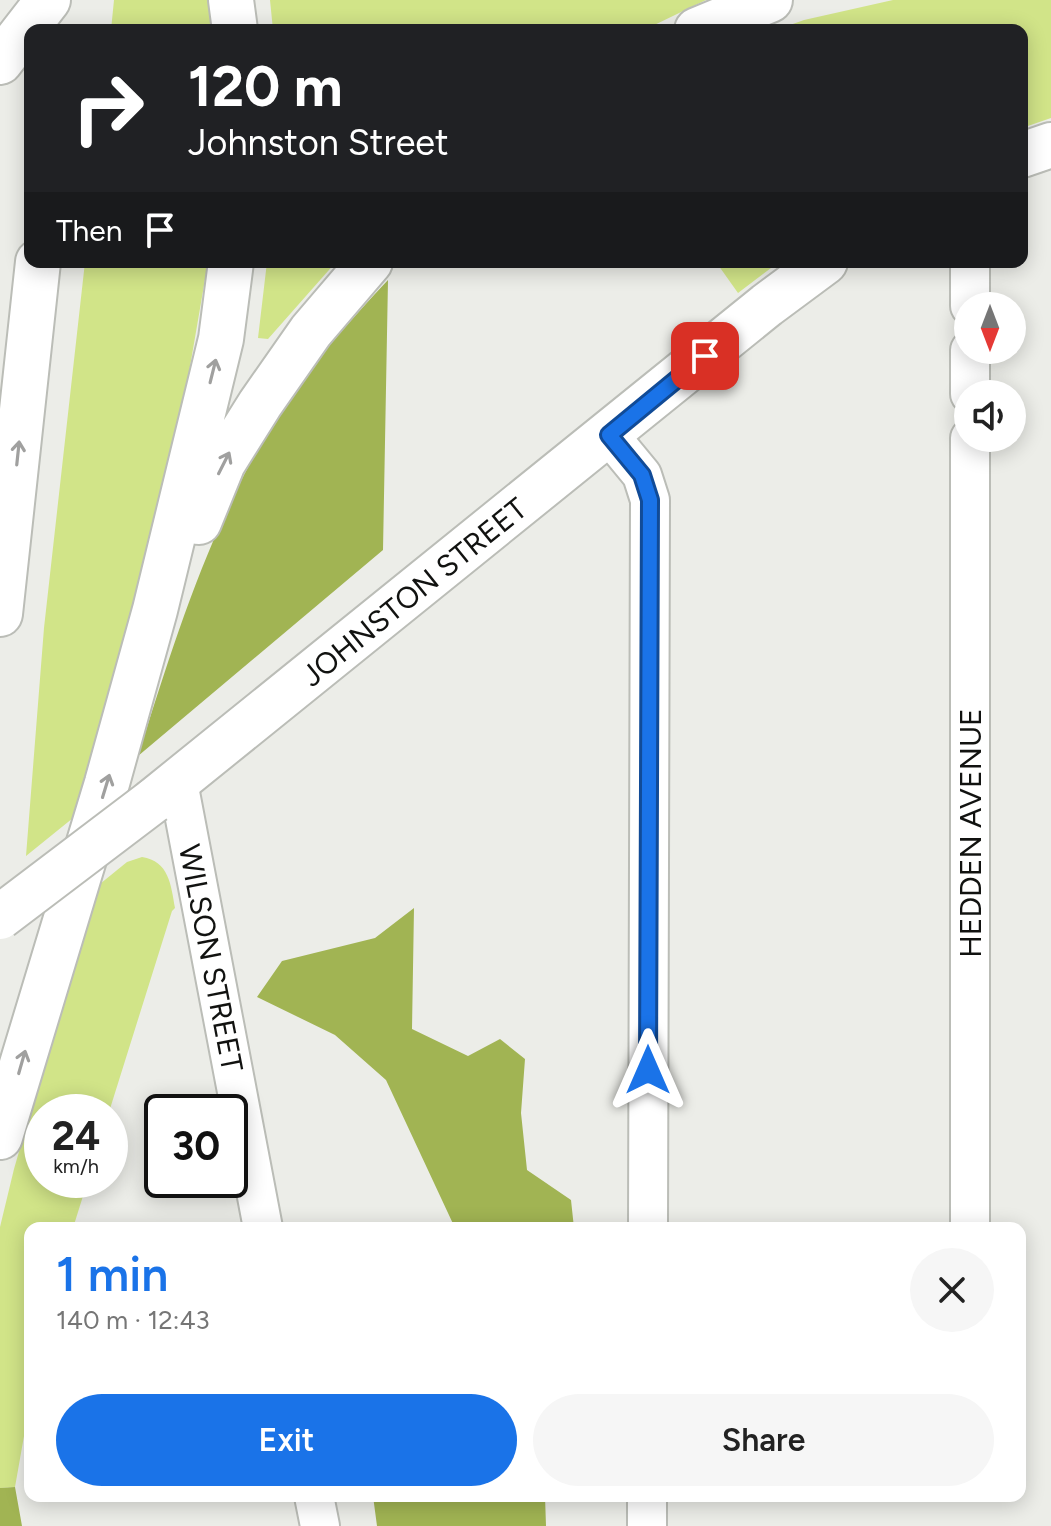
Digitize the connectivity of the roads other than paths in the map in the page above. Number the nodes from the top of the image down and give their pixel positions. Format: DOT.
graph roads {
  1 [pos="48,0"];
  2 [pos="67,0"];
  3 [pos="231,0"];
  4 [pos="770,0"];
  5 [pos="29,24"];
  6 [pos="65,24"];
  7 [pos="234,24"];
  8 [pos="712,24"];
  9 [pos="24,31"];
  10 [pos="0,62"];
  11 [pos="1051,145"];
  12 [pos="1028,153"];
  13 [pos="37,268"];
  14 [pos="230,268"];
  15 [pos="365,268"];
  16 [pos="817,268"];
  17 [pos="970,268"];
  18 [pos="970,292"];
  19 [pos="609,435"];
  20 [pos="970,452"];
  21 [pos="155,610"];
  22 [pos="0,614"];
  23 [pos="165,792"];
  24 [pos="0,917"];
  25 [pos="0,1137"];
  26 [pos="262,1222"];
  27 [pos="648,1222"];
  28 [pos="970,1222"];
  29 [pos="315,1502"];
  30 [pos="647,1502"];
  31 [pos="320,1526"];
  32 [pos="647,1526"];
  1 -- 5 [label="main road"];
  2 -- 6 [label="main road"];
  3 -- 7 [label="main road"];
  4 -- 8 [label="main road"];
  9 -- 10 [label="main road"];
  11 -- 12 [label="main road"];
  22 -- 13 [label="main road, one-way"];
  21 -- 14 [label="main road, one-way"];
  21 -- 15 [label="main road, one-way"];
  16 -- 19 [label="main road, JOHNSTON STREET"];
  17 -- 18 [label="street"];
  19 -- 23 [label="main road, JOHNSTON STREET"];
  19 -- 27 [label="street"];
  20 -- 28 [label="street, HEDDEN AVENUE"];
  25 -- 21 [label="main road, one-way"];
  23 -- 24 [label="main road, JOHNSTON STREET, bridge"];
  23 -- 26 [label="street, WILSON STREET"];
  29 -- 31 [label="street"];
  30 -- 32 [label="street"];
}
